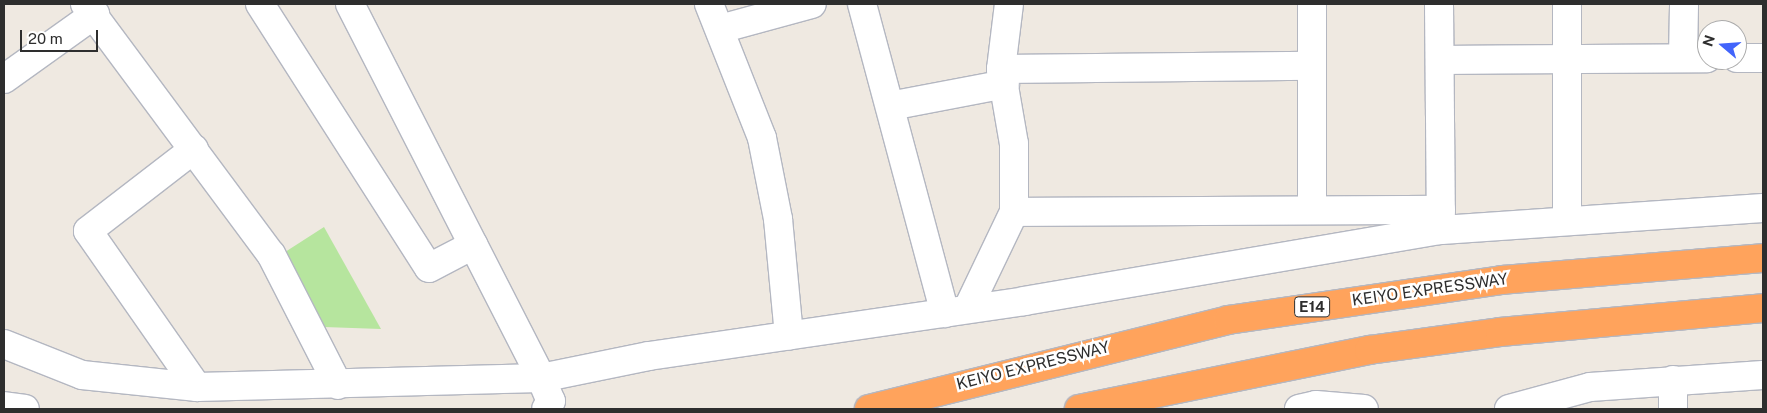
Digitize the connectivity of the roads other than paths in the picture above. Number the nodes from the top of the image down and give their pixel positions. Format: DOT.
graph roads {
  1 [pos="260,4"];
  2 [pos="350,4"];
  3 [pos="709,4"];
  4 [pos="812,4"];
  5 [pos="862,4"];
  6 [pos="1008,4"];
  7 [pos="1312,4"];
  8 [pos="1440,4"];
  9 [pos="1567,4"];
  10 [pos="1684,4"];
  11 [pos="90,9"];
  12 [pos="720,29"];
  13 [pos="1695,58"];
  14 [pos="1747,58"];
  15 [pos="1763,58"];
  16 [pos="1567,59"];
  17 [pos="1440,60"];
  18 [pos="1312,66"];
  19 [pos="1003,76"];
  20 [pos="4,79"];
  21 [pos="890,106"];
  22 [pos="194,149"];
  23 [pos="1312,208"];
  24 [pos="1763,208"];
  25 [pos="1014,212"];
  26 [pos="1441,220"];
  27 [pos="1567,220"];
  28 [pos="473,245"];
  29 [pos="1763,258"];
  30 [pos="1763,308"];
  31 [pos="957,310"];
  32 [pos="789,335"];
  33 [pos="4,344"];
  34 [pos="1763,375"];
  35 [pos="541,378"];
  36 [pos="1673,380"];
  37 [pos="338,385"];
  38 [pos="197,387"];
  39 [pos="4,406"];
  40 [pos="25,409"];
  41 [pos="546,409"];
  42 [pos="869,409"];
  43 [pos="1079,409"];
  44 [pos="1299,409"];
  45 [pos="1364,409"];
  46 [pos="1509,409"];
  47 [pos="1673,409"];
  1 -- 28 [label="street"];
  2 -- 28 [label="street"];
  3 -- 12 [label="street"];
  4 -- 12 [label="street"];
  5 -- 21 [label="street"];
  6 -- 19 [label="street"];
  7 -- 18 [label="street"];
  8 -- 17 [label="street"];
  9 -- 16 [label="street"];
  10 -- 13 [label="street"];
  11 -- 20 [label="street"];
  11 -- 22 [label="street"];
  12 -- 32 [label="street"];
  13 -- 16 [label="street"];
  14 -- 15 [label="street"];
  16 -- 17 [label="street"];
  16 -- 27 [label="street"];
  17 -- 26 [label="street"];
  18 -- 19 [label="street"];
  18 -- 23 [label="street"];
  19 -- 21 [label="street"];
  19 -- 25 [label="street"];
  21 -- 31 [label="street"];
  22 -- 37 [label="street"];
  22 -- 38 [label="street"];
  23 -- 25 [label="street"];
  23 -- 26 [label="street"];
  24 -- 27 [label="street"];
  25 -- 31 [label="street"];
  26 -- 27 [label="street"];
  26 -- 31 [label="street"];
  28 -- 35 [label="street"];
  29 -- 42 [label="highway, KEIYO EXPRESSWAY / E14"];
  30 -- 43 [label="highway"];
  31 -- 32 [label="street"];
  32 -- 35 [label="street"];
  33 -- 38 [label="street"];
  34 -- 36 [label="street"];
  35 -- 37 [label="street"];
  35 -- 41 [label="street"];
  36 -- 46 [label="street"];
  36 -- 47 [label="street"];
  37 -- 38 [label="street"];
  39 -- 40 [label="street"];
  44 -- 45 [label="street"];
}
